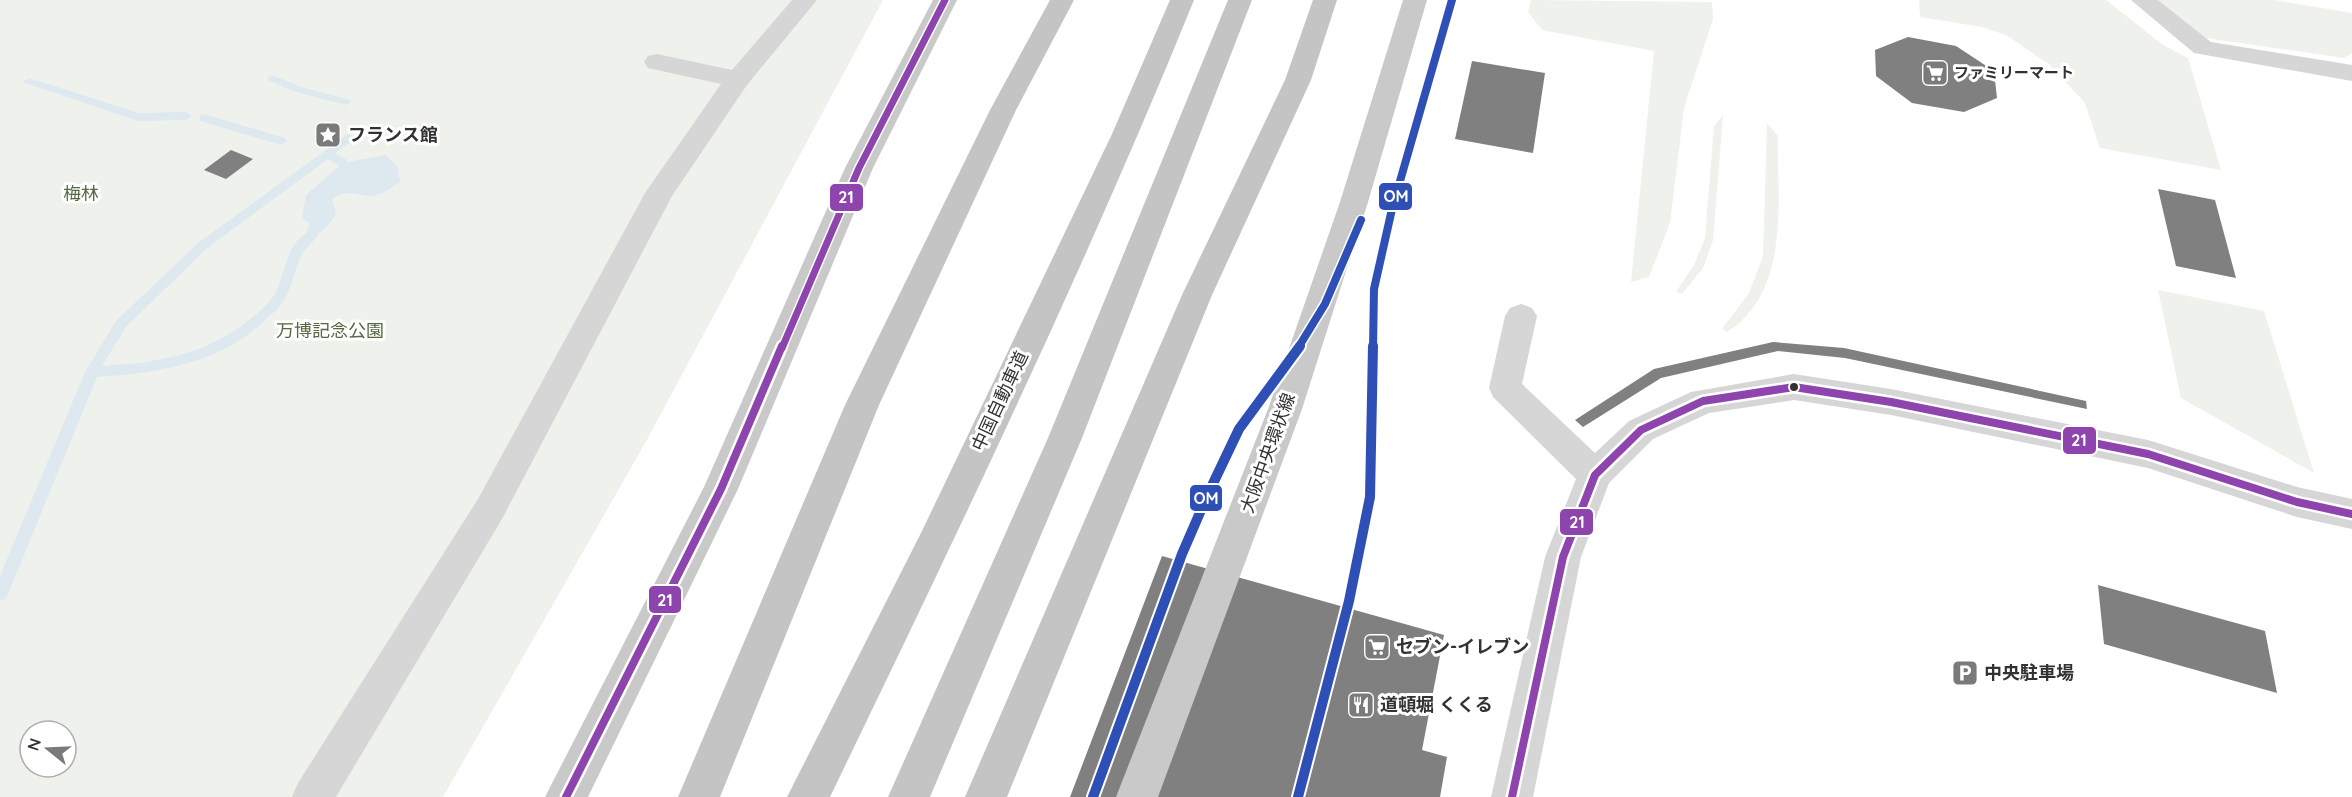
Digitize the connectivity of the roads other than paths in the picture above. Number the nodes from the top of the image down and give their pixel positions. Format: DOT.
graph roads {
  1 [pos="806,0"];
  2 [pos="945,0"];
  3 [pos="1062,0"];
  4 [pos="1182,0"];
  5 [pos="1240,0"];
  6 [pos="1325,0"];
  7 [pos="1415,0"];
  8 [pos="2143,0"];
  9 [pos="657,62"];
  10 [pos="2352,73"];
  11 [pos="738,79"];
  12 [pos="1521,316"];
  13 [pos="1596,476"];
  14 [pos="2352,514"];
  15 [pos="313,797"];
  16 [pos="566,797"];
  17 [pos="699,797"];
  18 [pos="808,797"];
  19 [pos="909,797"];
  20 [pos="986,797"];
  21 [pos="1137,797"];
  22 [pos="1512,797"];
  1 -- 11 [label="lane"];
  2 -- 16 [label="main road"];
  3 -- 17 [label="highway"];
  4 -- 18 [label="highway, 中国自動車道"];
  5 -- 19 [label="highway"];
  6 -- 20 [label="highway"];
  7 -- 21 [label="main road, 大阪中央環状線"];
  8 -- 10 [label="lane"];
  9 -- 11 [label="lane"];
  11 -- 15 [label="lane"];
  12 -- 13 [label="lane"];
  13 -- 14 [label="lane"];
  13 -- 22 [label="lane"];
}
